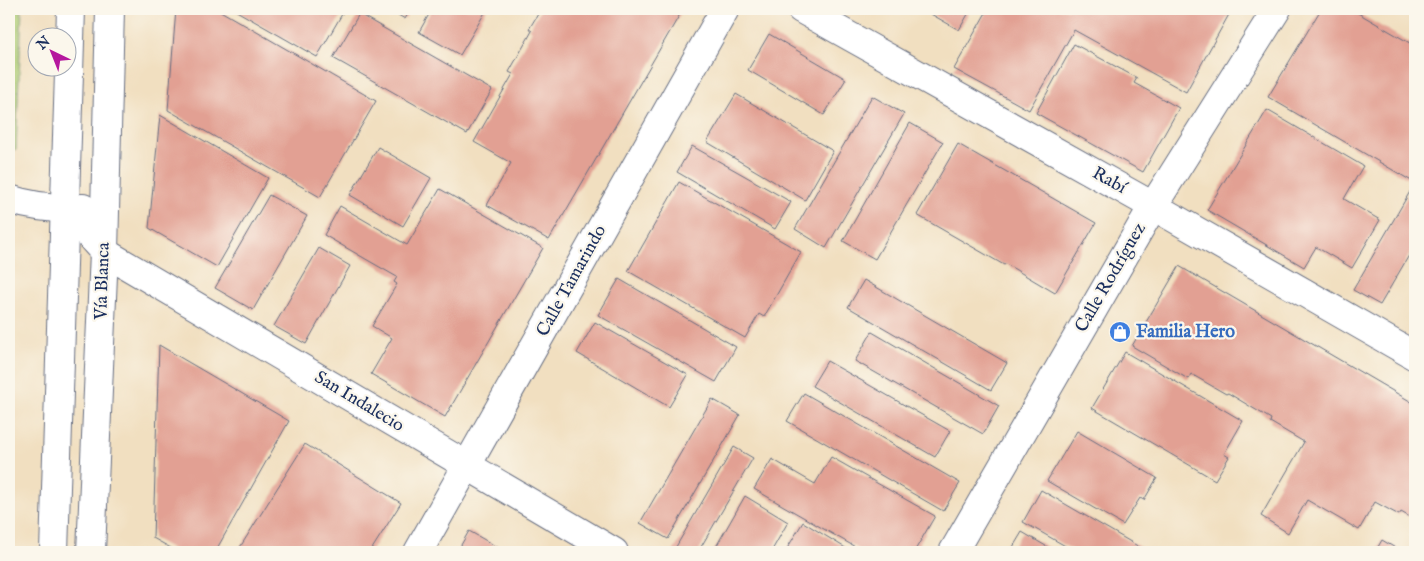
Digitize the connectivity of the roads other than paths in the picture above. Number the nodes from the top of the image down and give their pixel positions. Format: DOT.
graph roads {
  1 [pos="71,9"];
  2 [pos="110,9"];
  3 [pos="725,9"];
  4 [pos="801,9"];
  5 [pos="1277,9"];
  6 [pos="9,199"];
  7 [pos="1153,206"];
  8 [pos="65,208"];
  9 [pos="105,208"];
  10 [pos="104,252"];
  11 [pos="1415,356"];
  12 [pos="468,466"];
  13 [pos="54,552"];
  14 [pos="91,552"];
  15 [pos="418,552"];
  16 [pos="614,552"];
  17 [pos="953,552"];
  1 -- 8 [label="street"];
  2 -- 9 [label="street, Vía Blanca"];
  3 -- 12 [label="street, Calle Tamarindo"];
  4 -- 7 [label="street, Rabí"];
  5 -- 7 [label="street, Calle Rodríguez"];
  6 -- 8 [label="street"];
  7 -- 11 [label="street, Rabí"];
  7 -- 17 [label="street, Calle Rodríguez"];
  8 -- 9 [label="street"];
  8 -- 10 [label="street, San Indalecio"];
  8 -- 13 [label="street"];
  9 -- 10 [label="street, Vía Blanca"];
  10 -- 12 [label="street, San Indalecio"];
  10 -- 14 [label="street, Vía Blanca"];
  12 -- 15 [label="street, Calle Tamarindo"];
  12 -- 16 [label="street, San Indalecio"];
}
